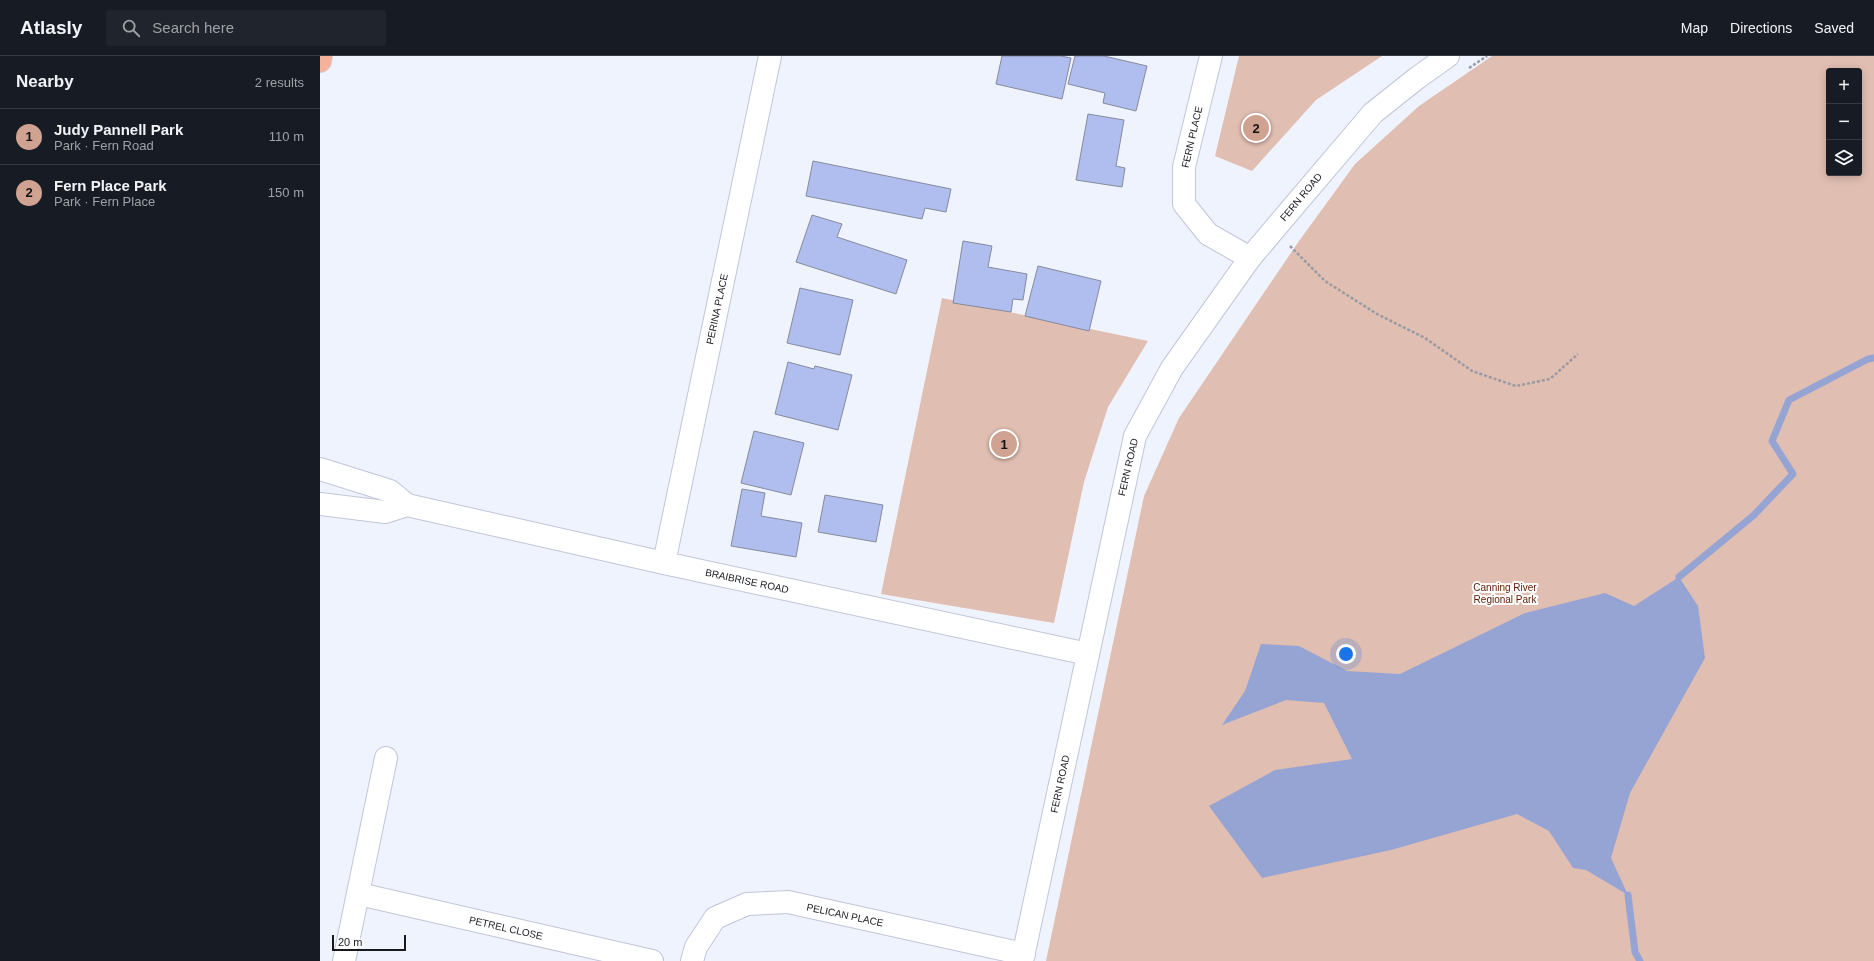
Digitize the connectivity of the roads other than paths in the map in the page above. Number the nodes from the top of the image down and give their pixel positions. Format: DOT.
graph roads {
  1 [pos="321,56"];
  2 [pos="770,56"];
  3 [pos="1211,56"];
  4 [pos="1448,56"];
  5 [pos="320,61"];
  6 [pos="1250,258"];
  7 [pos="320,469"];
  8 [pos="320,504"];
  9 [pos="407,506"];
  10 [pos="664,563"];
  11 [pos="1088,654"];
  12 [pos="386,758"];
  13 [pos="359,894"];
  14 [pos="1023,958"];
  15 [pos="344,961"];
  16 [pos="652,961"];
  17 [pos="692,961"];
  1 -- 5 [label="highway"];
  2 -- 10 [label="street, PERINA PLACE"];
  3 -- 6 [label="street, FERN PLACE"];
  4 -- 6 [label="street, FERN ROAD"];
  6 -- 11 [label="street, FERN ROAD"];
  7 -- 9 [label="street, BRAIBRISE ROAD"];
  8 -- 9 [label="street, BRAIBRISE ROAD"];
  9 -- 10 [label="street, BRAIBRISE ROAD"];
  10 -- 11 [label="street, BRAIBRISE ROAD"];
  11 -- 14 [label="street, FERN ROAD"];
  12 -- 13 [label="street"];
  13 -- 15 [label="street"];
  13 -- 16 [label="street, PETREL CLOSE"];
  14 -- 17 [label="street, PELICAN PLACE"];
}
